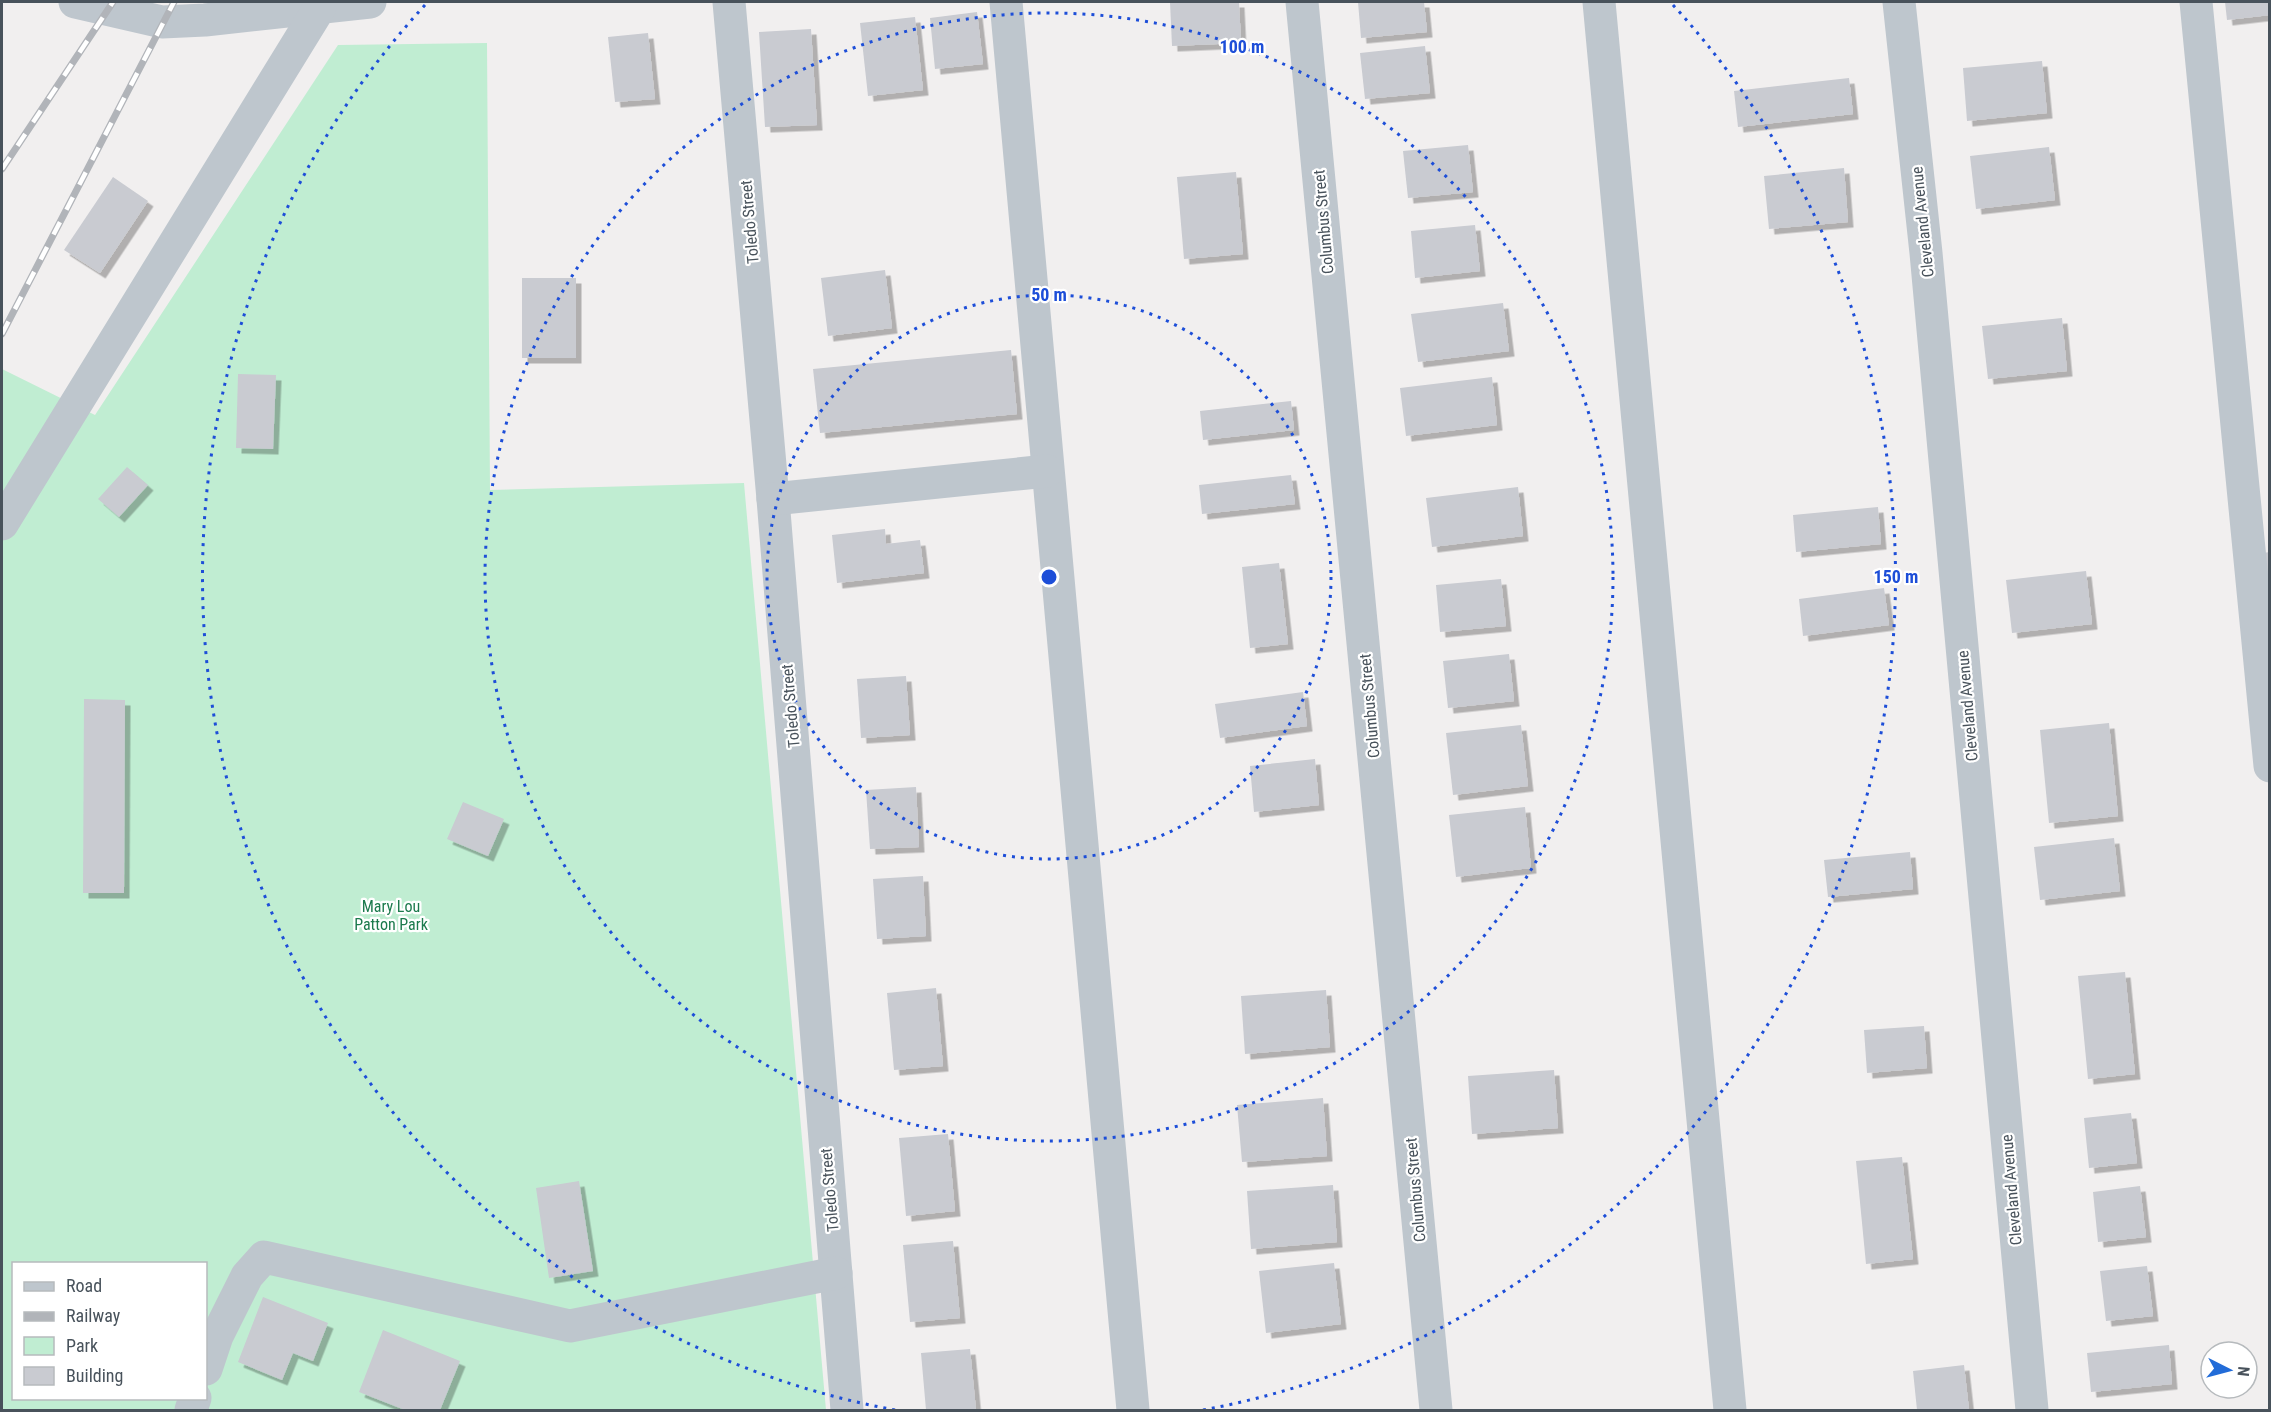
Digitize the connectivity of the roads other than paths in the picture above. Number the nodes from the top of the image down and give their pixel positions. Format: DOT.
graph roads {
  1 [pos="75,2"];
  2 [pos="370,2"];
  3 [pos="729,2"];
  4 [pos="1006,2"];
  5 [pos="1302,2"];
  6 [pos="1599,2"];
  7 [pos="1899,2"];
  8 [pos="2196,2"];
  9 [pos="320,7"];
  10 [pos="1047,471"];
  11 [pos="773,499"];
  12 [pos="2,524"];
  13 [pos="2270,766"];
  14 [pos="836,1273"];
  15 [pos="207,1366"];
  16 [pos="847,1410"];
  17 [pos="1133,1410"];
  18 [pos="1436,1410"];
  19 [pos="1730,1410"];
  20 [pos="2032,1410"];
  1 -- 9 [label="street"];
  2 -- 9 [label="street"];
  3 -- 11 [label="street, Toledo Street"];
  4 -- 10 [label="street"];
  5 -- 18 [label="street, Columbus Street"];
  6 -- 19 [label="street"];
  7 -- 20 [label="street, Cleveland Avenue"];
  8 -- 13 [label="street"];
  9 -- 12 [label="street"];
  10 -- 11 [label="street"];
  10 -- 17 [label="street"];
  11 -- 14 [label="street, Toledo Street"];
  14 -- 15 [label="street"];
  14 -- 16 [label="street, Toledo Street"];
}
